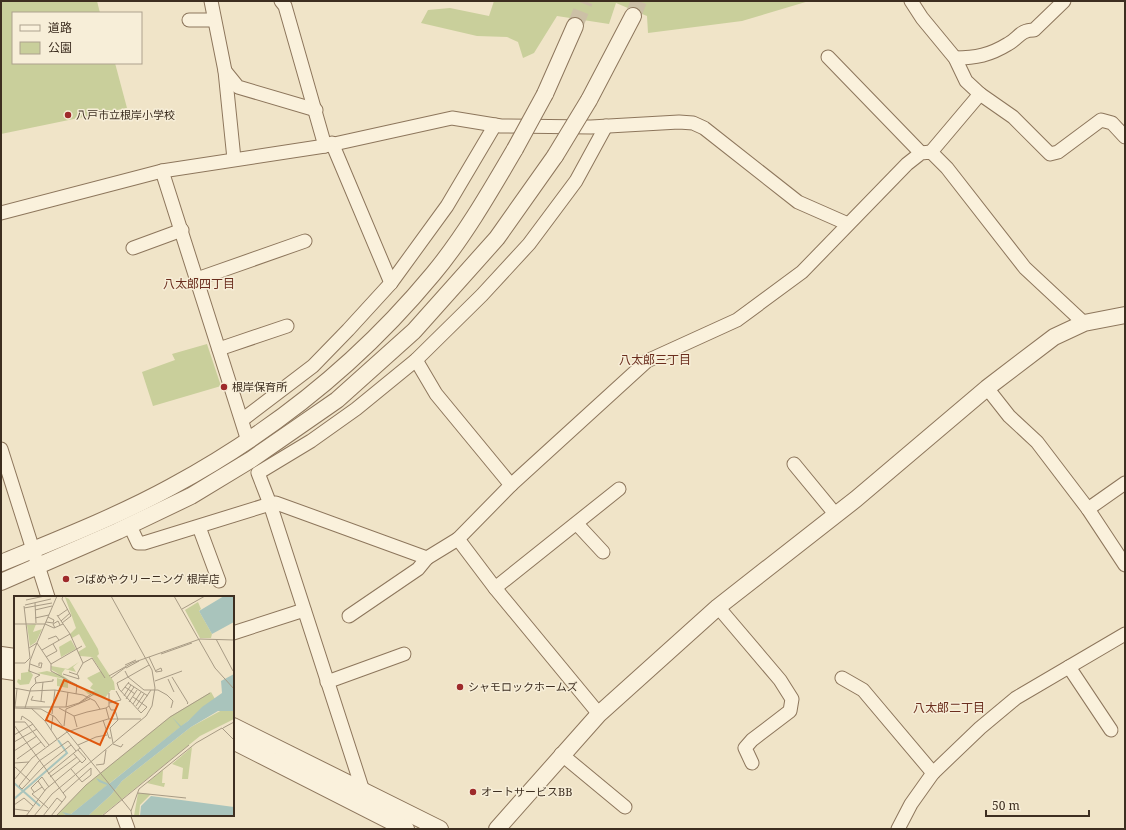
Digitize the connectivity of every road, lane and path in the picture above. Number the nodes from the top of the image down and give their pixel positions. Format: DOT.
graph roads {
  1 [pos="211,1"];
  2 [pos="281,1"];
  3 [pos="911,1"];
  4 [pos="1064,1"];
  5 [pos="633,16"];
  6 [pos="189,20"];
  7 [pos="214,20"];
  8 [pos="575,26"];
  9 [pos="828,57"];
  10 [pos="955,58"];
  11 [pos="225,70"];
  12 [pos="980,94"];
  13 [pos="316,110"];
  14 [pos="496,125"];
  15 [pos="606,126"];
  16 [pos="1125,137"];
  17 [pos="329,144"];
  18 [pos="926,153"];
  19 [pos="234,159"];
  20 [pos="162,171"];
  21 [pos="1,213"];
  22 [pos="848,224"];
  23 [pos="182,230"];
  24 [pos="305,241"];
  25 [pos="133,248"];
  26 [pos="197,279"];
  27 [pos="391,283"];
  28 [pos="1125,315"];
  29 [pos="1084,323"];
  30 [pos="287,326"];
  31 [pos="219,349"];
  32 [pos="416,360"];
  33 [pos="987,388"];
  34 [pos="242,420"];
  35 [pos="248,441"];
  36 [pos="1,448"];
  37 [pos="794,464"];
  38 [pos="1125,483"];
  39 [pos="511,485"];
  40 [pos="619,489"];
  41 [pos="270,504"];
  42 [pos="1088,509"];
  43 [pos="836,515"];
  44 [pos="577,524"];
  45 [pos="130,526"];
  46 [pos="199,527"];
  47 [pos="458,539"];
  48 [pos="34,550"];
  49 [pos="603,552"];
  50 [pos="427,558"];
  51 [pos="1,564"];
  52 [pos="1125,564"];
  53 [pos="38,565"];
  54 [pos="219,581"];
  55 [pos="1,582"];
  56 [pos="495,588"];
  57 [pos="48,596"];
  58 [pos="718,607"];
  59 [pos="304,610"];
  60 [pos="349,616"];
  61 [pos="234,633"];
  62 [pos="1125,634"];
  63 [pos="404,654"];
  64 [pos="1,655"];
  65 [pos="14,657"];
  66 [pos="1069,667"];
  67 [pos="1,670"];
  68 [pos="14,672"];
  69 [pos="842,678"];
  70 [pos="327,682"];
  71 [pos="599,714"];
  72 [pos="234,726"];
  73 [pos="1111,730"];
  74 [pos="234,743"];
  75 [pos="562,754"];
  76 [pos="752,763"];
  77 [pos="933,773"];
  78 [pos="363,791"];
  79 [pos="625,807"];
  80 [pos="124,816"];
  81 [pos="128,829"];
  82 [pos="406,829"];
  83 [pos="440,829"];
  84 [pos="496,829"];
  85 [pos="898,829"];
  1 -- 7 [label="street"];
  2 -- 13 [label="street"];
  3 -- 10 [label="street"];
  4 -- 10 [label="street"];
  5 -- 45 [label="street, bridge"];
  6 -- 7 [label="street"];
  7 -- 11 [label="street"];
  8 -- 35 [label="street, bridge"];
  9 -- 18 [label="street"];
  10 -- 12 [label="street"];
  11 -- 13 [label="street"];
  11 -- 19 [label="street"];
  12 -- 16 [label="street"];
  12 -- 18 [label="street"];
  13 -- 17 [label="street"];
  14 -- 15 [label="street"];
  14 -- 17 [label="street"];
  14 -- 27 [label="street"];
  15 -- 22 [label="street"];
  15 -- 32 [label="street"];
  17 -- 19 [label="street"];
  17 -- 27 [label="street"];
  18 -- 22 [label="street"];
  18 -- 29 [label="street"];
  19 -- 20 [label="street"];
  20 -- 21 [label="street"];
  20 -- 23 [label="street"];
  22 -- 39 [label="street"];
  23 -- 25 [label="street"];
  23 -- 26 [label="street"];
  24 -- 26 [label="street"];
  26 -- 31 [label="street"];
  27 -- 34 [label="street"];
  28 -- 29 [label="street"];
  29 -- 33 [label="street"];
  30 -- 31 [label="street"];
  31 -- 34 [label="street"];
  32 -- 39 [label="street"];
  32 -- 41 [label="street"];
  33 -- 42 [label="street"];
  33 -- 43 [label="street"];
  34 -- 35 [label="street"];
  35 -- 48 [label="street"];
  36 -- 48 [label="street"];
  37 -- 43 [label="street"];
  38 -- 42 [label="street"];
  39 -- 47 [label="street"];
  40 -- 44 [label="street"];
  41 -- 46 [label="street"];
  41 -- 50 [label="street"];
  41 -- 59 [label="street"];
  42 -- 52 [label="street"];
  43 -- 58 [label="street"];
  44 -- 49 [label="street"];
  44 -- 56 [label="street"];
  45 -- 46 [label="street"];
  45 -- 53 [label="street"];
  46 -- 54 [label="street"];
  47 -- 50 [label="street"];
  47 -- 56 [label="street"];
  48 -- 51 [label="street"];
  48 -- 53 [label="street"];
  50 -- 60 [label="street"];
  53 -- 55 [label="street"];
  53 -- 57 [label="street"];
  56 -- 71 [label="street"];
  58 -- 71 [label="street"];
  58 -- 76 [label="street"];
  59 -- 61 [label="street"];
  59 -- 70 [label="street"];
  62 -- 66 [label="street"];
  63 -- 70 [label="street"];
  64 -- 65 [label="street"];
  66 -- 73 [label="street"];
  66 -- 77 [label="street"];
  67 -- 68 [label="street"];
  69 -- 77 [label="street"];
  70 -- 78 [label="street"];
  71 -- 75 [label="street"];
  72 -- 78 [label="street"];
  74 -- 82 [label="street"];
  75 -- 79 [label="street"];
  75 -- 84 [label="street"];
  77 -- 85 [label="street"];
  78 -- 83 [label="street"];
  80 -- 81 [label="street"];
}
